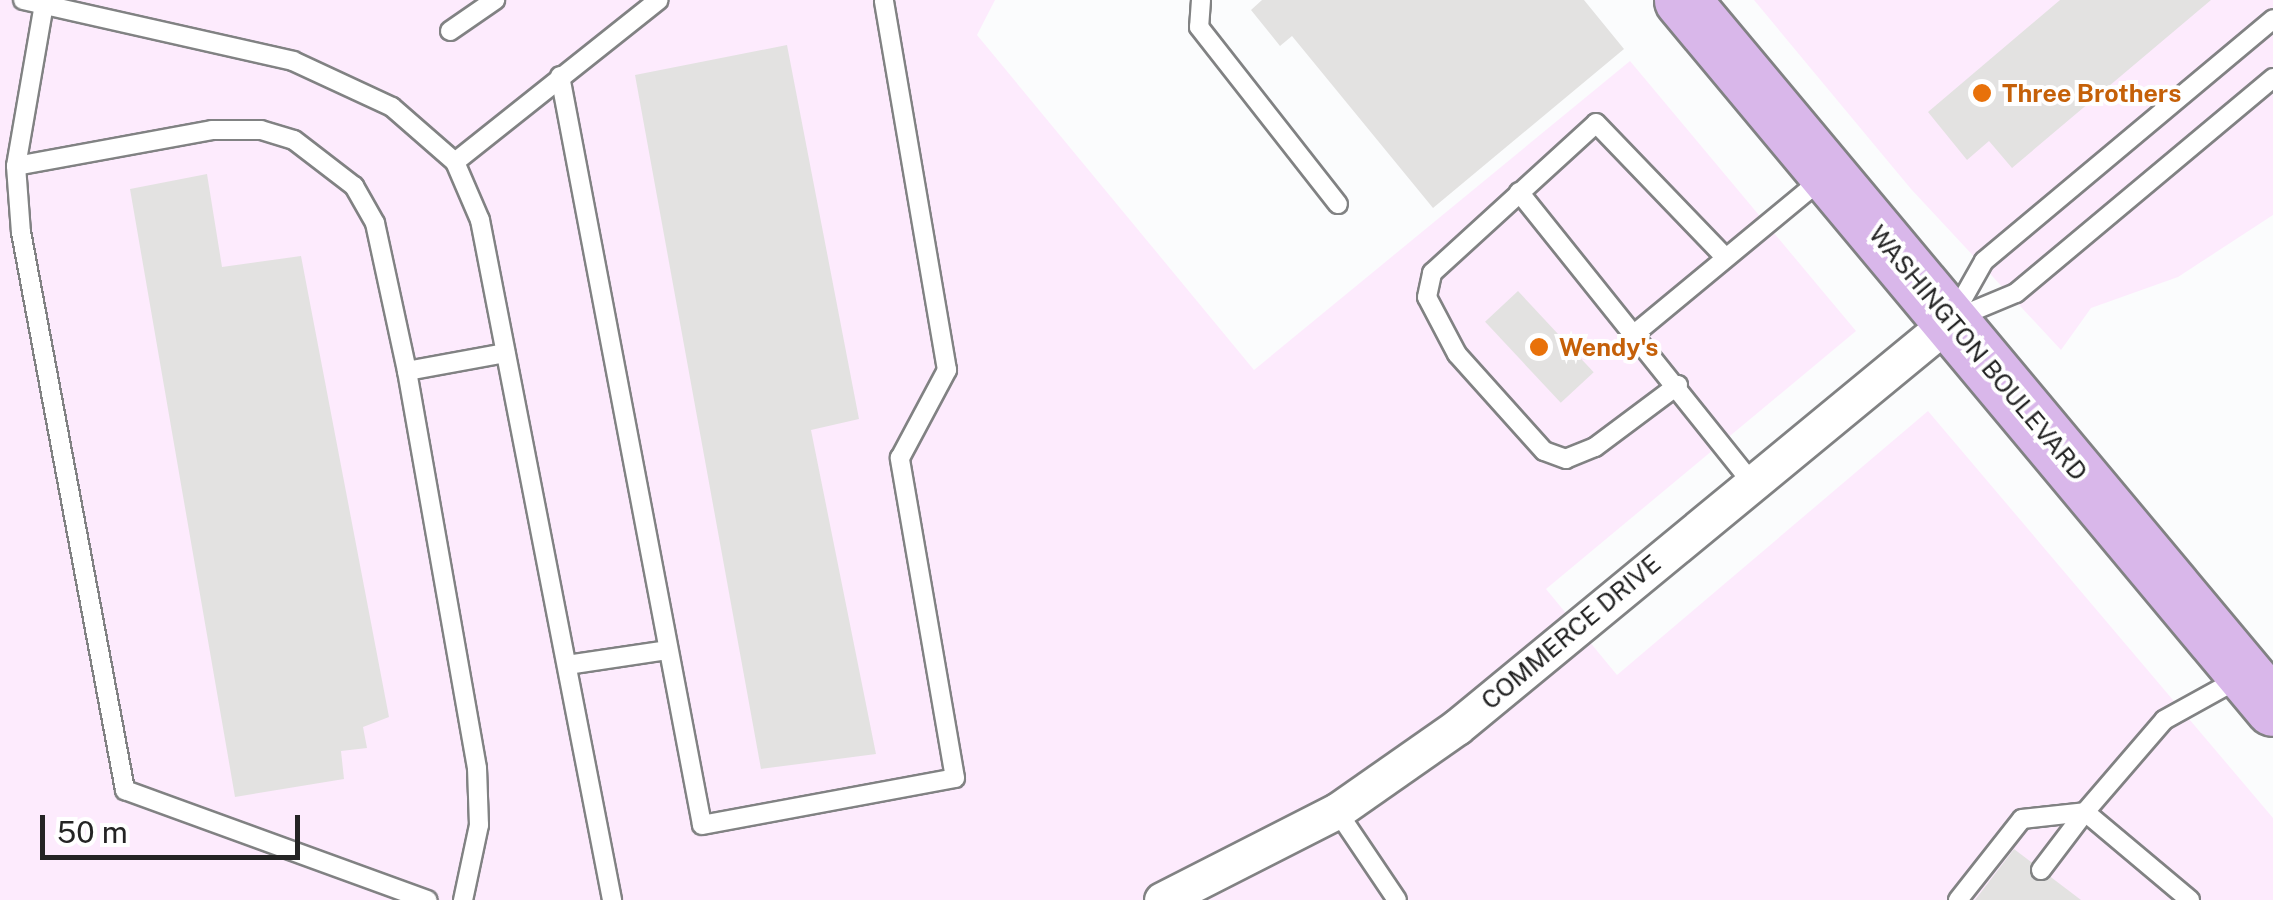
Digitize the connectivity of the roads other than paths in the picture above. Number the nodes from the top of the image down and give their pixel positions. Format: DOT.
graph roads {
  1 [pos="23,0"];
  2 [pos="494,0"];
  3 [pos="658,0"];
  4 [pos="884,0"];
  5 [pos="1201,0"];
  6 [pos="1682,0"];
  7 [pos="44,4"];
  8 [pos="2273,20"];
  9 [pos="450,31"];
  10 [pos="560,76"];
  11 [pos="2273,78"];
  12 [pos="455,162"];
  13 [pos="16,166"];
  14 [pos="1828,174"];
  15 [pos="1519,192"];
  16 [pos="1338,204"];
  17 [pos="1726,258"];
  18 [pos="1951,320"];
  19 [pos="1638,331"];
  20 [pos="505,353"];
  21 [pos="407,371"];
  22 [pos="1678,384"];
  23 [pos="1752,483"];
  24 [pos="667,650"];
  25 [pos="566,665"];
  26 [pos="2259,692"];
  27 [pos="1337,811"];
  28 [pos="2085,812"];
  29 [pos="2041,870"];
  30 [pos="428,900"];
  31 [pos="463,900"];
  32 [pos="612,900"];
  33 [pos="1162,900"];
  34 [pos="1397,900"];
  35 [pos="1958,900"];
  36 [pos="2190,900"];
  1 -- 7 [label="lane"];
  2 -- 9 [label="lane"];
  3 -- 10 [label="lane"];
  4 -- 24 [label="lane"];
  5 -- 16 [label="lane"];
  6 -- 14 [label="main road, WASHINGTON BOULEVARD"];
  7 -- 12 [label="lane"];
  7 -- 13 [label="lane"];
  8 -- 18 [label="lane"];
  10 -- 12 [label="lane"];
  10 -- 24 [label="lane"];
  11 -- 18 [label="lane"];
  12 -- 20 [label="lane"];
  13 -- 21 [label="lane"];
  13 -- 30 [label="lane"];
  14 -- 17 [label="lane"];
  14 -- 18 [label="main road, WASHINGTON BOULEVARD"];
  15 -- 17 [label="lane"];
  15 -- 19 [label="lane"];
  15 -- 22 [label="lane"];
  17 -- 19 [label="lane"];
  18 -- 23 [label="street, COMMERCE DRIVE"];
  18 -- 26 [label="main road, WASHINGTON BOULEVARD"];
  19 -- 22 [label="lane"];
  20 -- 21 [label="lane"];
  20 -- 25 [label="lane"];
  21 -- 31 [label="lane"];
  22 -- 23 [label="lane"];
  23 -- 27 [label="street, COMMERCE DRIVE"];
  24 -- 25 [label="lane"];
  25 -- 32 [label="lane"];
  26 -- 28 [label="lane"];
  27 -- 33 [label="street, COMMERCE DRIVE"];
  27 -- 34 [label="lane"];
  28 -- 29 [label="lane"];
  28 -- 35 [label="lane"];
  28 -- 36 [label="lane"];
}
